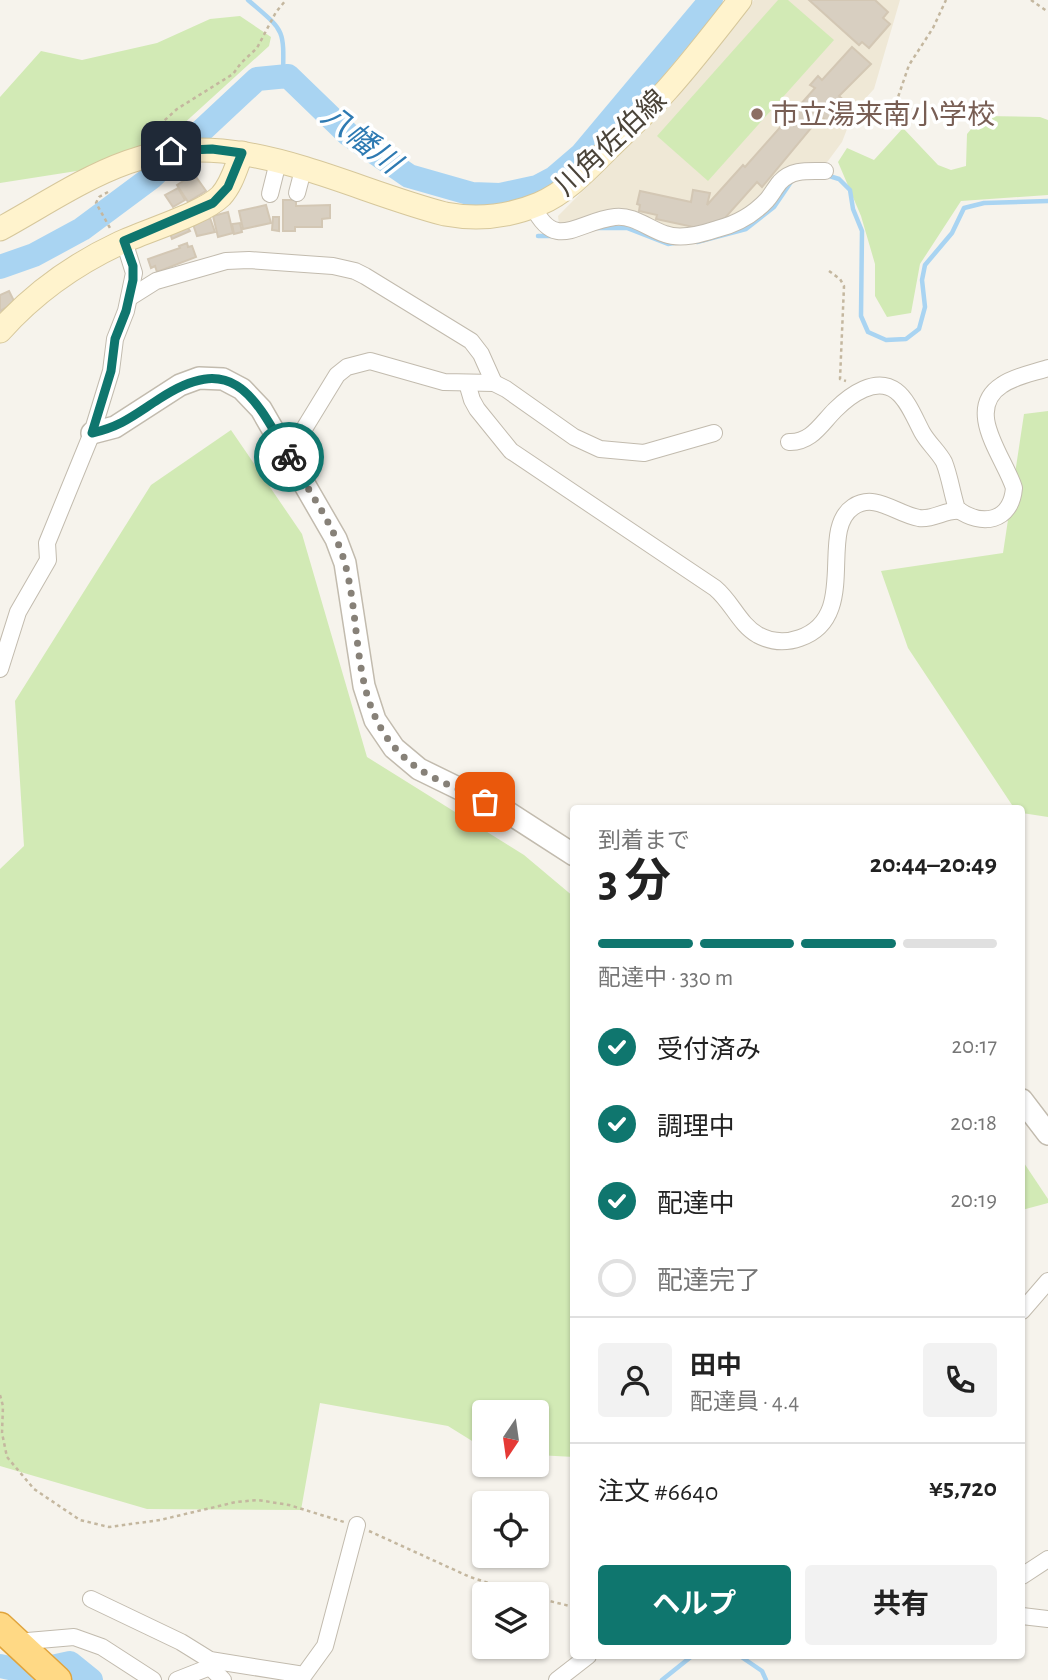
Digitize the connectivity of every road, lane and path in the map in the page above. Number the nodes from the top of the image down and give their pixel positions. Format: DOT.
graph roads {
  1 [pos="286,0"];
  2 [pos="740,0"];
  3 [pos="946,0"];
  4 [pos="1031,0"];
  5 [pos="1048,12"];
  6 [pos="896,103"];
  7 [pos="139,151"];
  8 [pos="242,153"];
  9 [pos="278,162"];
  10 [pos="303,170"];
  11 [pos="825,171"];
  12 [pos="110,188"];
  13 [pos="297,193"];
  14 [pos="270,194"];
  15 [pos="533,206"];
  16 [pos="0,229"];
  17 [pos="120,239"];
  18 [pos="829,271"];
  19 [pos="129,298"];
  20 [pos="0,331"];
  21 [pos="1048,368"];
  22 [pos="467,383"];
  23 [pos="494,383"];
  24 [pos="873,386"];
  25 [pos="92,433"];
  26 [pos="714,433"];
  27 [pos="789,442"];
  28 [pos="288,455"];
  29 [pos="960,511"];
  30 [pos="0,669"];
  31 [pos="570,852"];
  32 [pos="1025,1104"];
  33 [pos="1048,1134"];
  34 [pos="1048,1281"];
  35 [pos="1025,1308"];
  36 [pos="0,1395"];
  37 [pos="357,1525"];
  38 [pos="1048,1559"];
  39 [pos="1025,1574"];
  40 [pos="486,1582"];
  41 [pos="91,1599"];
  42 [pos="549,1601"];
  43 [pos="570,1606"];
  44 [pos="1025,1616"];
  45 [pos="1048,1619"];
  46 [pos="17,1642"];
  47 [pos="584,1659"];
  48 [pos="210,1663"];
  49 [pos="56,1679"];
  50 [pos="153,1680"];
  51 [pos="177,1680"];
  52 [pos="223,1680"];
  53 [pos="557,1680"];
  1 -- 7 [label="path"];
  2 -- 15 [label="main road, 川角佐伯線"];
  3 -- 6 [label="path"];
  4 -- 5 [label="path"];
  7 -- 8 [label="main road, 川角佐伯線"];
  7 -- 16 [label="main road, 川角佐伯線"];
  8 -- 9 [label="main road, 川角佐伯線"];
  8 -- 17 [label="main road"];
  9 -- 10 [label="main road, 川角佐伯線"];
  9 -- 14 [label="street"];
  10 -- 13 [label="street"];
  10 -- 15 [label="main road, 川角佐伯線"];
  11 -- 15 [label="street"];
  12 -- 17 [label="path"];
  17 -- 19 [label="street"];
  17 -- 20 [label="main road"];
  18 -- 24 [label="path"];
  19 -- 23 [label="street"];
  19 -- 25 [label="street"];
  21 -- 29 [label="street"];
  22 -- 23 [label="street"];
  22 -- 28 [label="street"];
  22 -- 29 [label="street"];
  23 -- 26 [label="street"];
  24 -- 27 [label="street"];
  24 -- 29 [label="street"];
  25 -- 28 [label="street"];
  25 -- 30 [label="street"];
  28 -- 31 [label="street"];
  32 -- 33 [label="street"];
  34 -- 35 [label="street"];
  36 -- 37 [label="path"];
  37 -- 40 [label="path"];
  37 -- 48 [label="street"];
  38 -- 39 [label="street"];
  41 -- 48 [label="street"];
  42 -- 43 [label="path"];
  44 -- 45 [label="street"];
  46 -- 49 [label="highway"];
  46 -- 50 [label="street"];
  47 -- 53 [label="street"];
  48 -- 51 [label="street"];
  48 -- 52 [label="street"];
}
